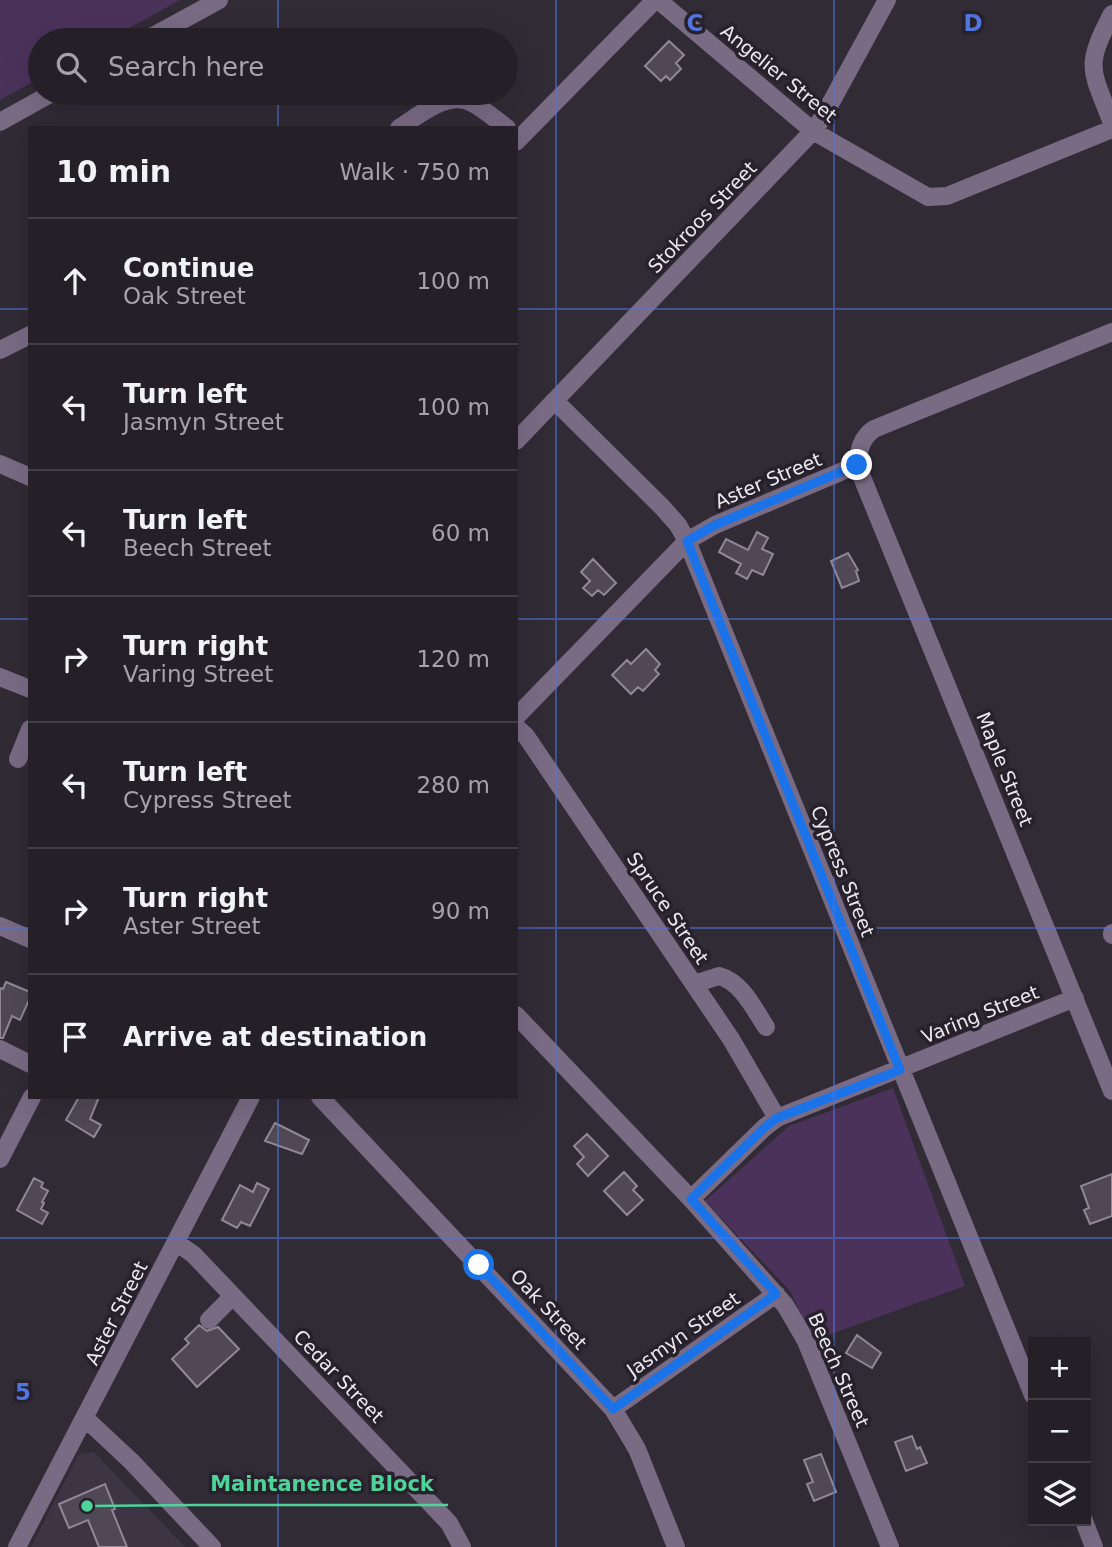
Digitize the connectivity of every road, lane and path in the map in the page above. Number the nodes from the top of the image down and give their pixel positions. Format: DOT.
graph roads {
  1 [pos="219,0"];
  2 [pos="657,0"];
  3 [pos="887,0"];
  4 [pos="1112,13"];
  5 [pos="168,28"];
  6 [pos="30,105"];
  7 [pos="436,105"];
  8 [pos="475,105"];
  9 [pos="0,122"];
  10 [pos="1112,122"];
  11 [pos="402,126"];
  12 [pos="501,126"];
  13 [pos="1112,130"];
  14 [pos="813,131"];
  15 [pos="518,134"];
  16 [pos="1112,332"];
  17 [pos="28,336"];
  18 [pos="0,350"];
  19 [pos="555,401"];
  20 [pos="518,439"];
  21 [pos="0,464"];
  22 [pos="857,465"];
  23 [pos="28,476"];
  24 [pos="687,541"];
  25 [pos="0,677"];
  26 [pos="28,688"];
  27 [pos="518,715"];
  28 [pos="518,729"];
  29 [pos="28,734"];
  30 [pos="18,759"];
  31 [pos="0,926"];
  32 [pos="28,938"];
  33 [pos="694,984"];
  34 [pos="1074,998"];
  35 [pos="518,1017"];
  36 [pos="766,1027"];
  37 [pos="0,1049"];
  38 [pos="28,1062"];
  39 [pos="900,1070"];
  40 [pos="1112,1091"];
  41 [pos="32,1099"];
  42 [pos="250,1099"];
  43 [pos="322,1099"];
  44 [pos="777,1118"];
  45 [pos="0,1160"];
  46 [pos="691,1199"];
  47 [pos="176,1242"];
  48 [pos="776,1294"];
  49 [pos="233,1296"];
  50 [pos="209,1320"];
  51 [pos="1028,1383"];
  52 [pos="613,1409"];
  53 [pos="85,1418"];
  54 [pos="1086,1526"];
  55 [pos="17,1547"];
  56 [pos="212,1547"];
  57 [pos="462,1547"];
  58 [pos="676,1547"];
  59 [pos="890,1547"];
  60 [pos="1094,1547"];
  1 -- 5 [label="street"];
  2 -- 14 [label="street, Angelier Street"];
  2 -- 15 [label="street"];
  3 -- 14 [label="street, Stokroos Street"];
  4 -- 10 [label="street"];
  6 -- 9 [label="street"];
  7 -- 11 [label="street"];
  8 -- 12 [label="street"];
  13 -- 14 [label="street, Angelier Street"];
  14 -- 19 [label="street, Stokroos Street"];
  16 -- 22 [label="street"];
  17 -- 18 [label="street"];
  19 -- 20 [label="street, Stokroos Street"];
  19 -- 24 [label="street, Cypress Street"];
  21 -- 23 [label="street"];
  22 -- 24 [label="street, Aster Street"];
  22 -- 34 [label="street, Maple Street"];
  24 -- 27 [label="street, Aster Street"];
  24 -- 39 [label="street, Cypress Street"];
  25 -- 26 [label="street"];
  28 -- 33 [label="street, Spruce Street"];
  29 -- 30 [label="street"];
  31 -- 32 [label="street"];
  33 -- 36 [label="street"];
  33 -- 44 [label="street, Spruce Street"];
  34 -- 39 [label="street, Varing Street"];
  34 -- 40 [label="street, Maple Street"];
  35 -- 46 [label="street, Beech Street"];
  37 -- 38 [label="street"];
  39 -- 44 [label="street, Varing Street"];
  39 -- 51 [label="street, Cypress Street"];
  41 -- 45 [label="street"];
  42 -- 47 [label="street, Aster Street"];
  43 -- 52 [label="street, Oak Street"];
  44 -- 46 [label="street, Varing Street"];
  46 -- 48 [label="street, Beech Street"];
  47 -- 49 [label="street, Cedar Street"];
  47 -- 53 [label="street, Aster Street"];
  48 -- 52 [label="street, Jasmyn Street"];
  48 -- 59 [label="street, Beech Street"];
  49 -- 50 [label="street"];
  49 -- 57 [label="street, Cedar Street"];
  52 -- 58 [label="street, Oak Street"];
  53 -- 55 [label="street, Aster Street"];
  53 -- 56 [label="street"];
  54 -- 60 [label="street"];
}
